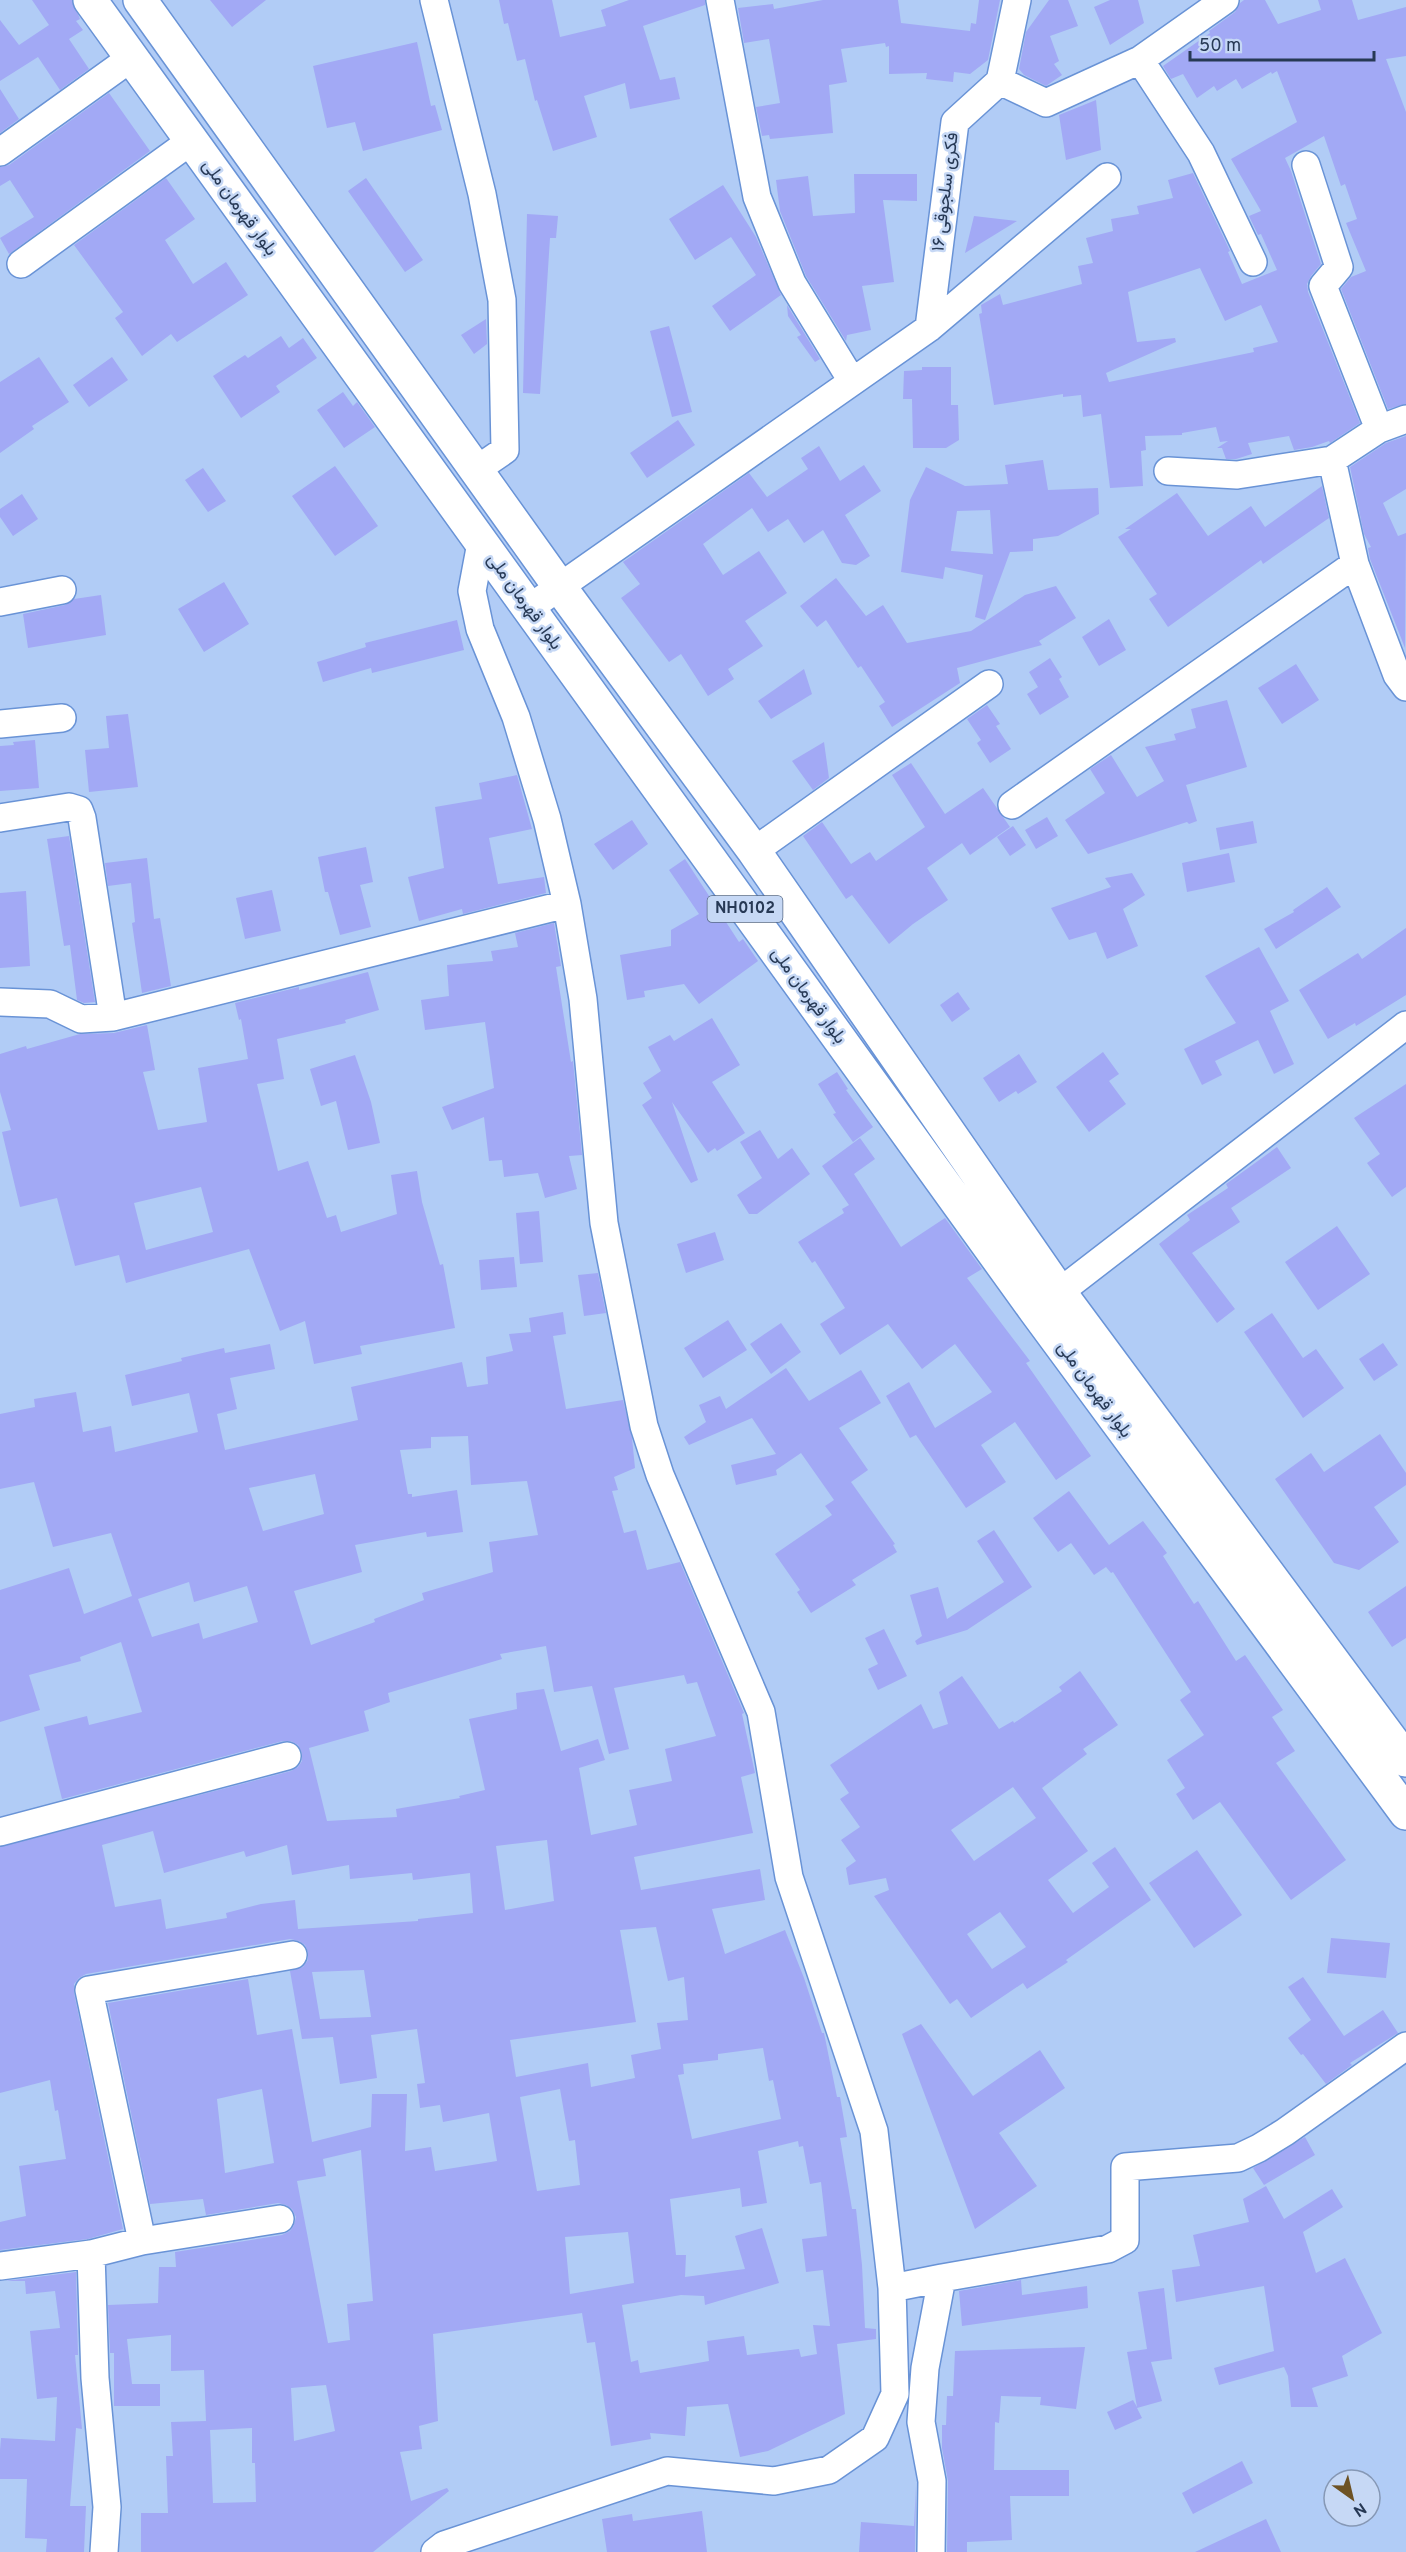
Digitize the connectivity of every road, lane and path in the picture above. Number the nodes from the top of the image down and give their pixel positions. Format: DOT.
graph roads {
  1 [pos="90,0"];
  2 [pos="140,0"];
  3 [pos="434,0"];
  4 [pos="720,0"];
  5 [pos="1017,0"];
  6 [pos="1225,0"];
  7 [pos="132,58"];
  8 [pos="1140,60"];
  9 [pos="999,81"];
  10 [pos="191,141"];
  11 [pos="0,152"];
  12 [pos="1306,165"];
  13 [pos="1107,177"];
  14 [pos="1253,262"];
  15 [pos="21,264"];
  16 [pos="929,328"];
  17 [pos="852,381"];
  18 [pos="1406,418"];
  19 [pos="1379,429"];
  20 [pos="1332,460"];
  21 [pos="476,470"];
  22 [pos="1168,471"];
  23 [pos="481,543"];
  24 [pos="1354,564"];
  25 [pos="559,586"];
  26 [pos="62,590"];
  27 [pos="0,602"];
  28 [pos="528,609"];
  29 [pos="989,684"];
  30 [pos="1406,687"];
  31 [pos="62,718"];
  32 [pos="0,724"];
  33 [pos="1012,805"];
  34 [pos="0,818"];
  35 [pos="754,851"];
  36 [pos="567,904"];
  37 [pos="0,1002"];
  38 [pos="113,1017"];
  39 [pos="1406,1025"];
  40 [pos="1048,1302"];
  41 [pos="287,1756"];
  42 [pos="1406,1760"];
  43 [pos="1406,1813"];
  44 [pos="0,1832"];
  45 [pos="294,1955"];
  46 [pos="1406,2046"];
  47 [pos="280,2219"];
  48 [pos="142,2241"];
  49 [pos="91,2254"];
  50 [pos="0,2266"];
  51 [pos="942,2278"];
  52 [pos="892,2288"];
  53 [pos="104,2552"];
  54 [pos="435,2552"];
  55 [pos="931,2552"];
  1 -- 7 [label="highway, بلوار قهرمان ملی / NH0102"];
  2 -- 21 [label="highway, بلوار قهرمان ملی / NH0102"];
  3 -- 21 [label="street"];
  4 -- 17 [label="street"];
  5 -- 9 [label="street"];
  6 -- 8 [label="street"];
  7 -- 10 [label="highway, بلوار قهرمان ملی / NH0102"];
  7 -- 11 [label="street"];
  8 -- 9 [label="street"];
  8 -- 14 [label="street"];
  9 -- 16 [label="street, فکری سلجوقی ۱۶"];
  10 -- 15 [label="street"];
  10 -- 23 [label="highway, بلوار قهرمان ملی / NH0102"];
  12 -- 19 [label="street"];
  13 -- 16 [label="street"];
  16 -- 17 [label="street"];
  17 -- 25 [label="street"];
  18 -- 19 [label="street"];
  19 -- 20 [label="street"];
  20 -- 22 [label="street"];
  20 -- 24 [label="street"];
  21 -- 25 [label="highway, بلوار قهرمان ملی / NH0102"];
  23 -- 28 [label="highway, بلوار قهرمان ملی / NH0102"];
  23 -- 36 [label="street"];
  24 -- 30 [label="street"];
  24 -- 33 [label="street"];
  25 -- 28 [label="street"];
  25 -- 35 [label="highway, بلوار قهرمان ملی / NH0102"];
  26 -- 27 [label="street"];
  28 -- 40 [label="highway, بلوار قهرمان ملی / NH0102"];
  29 -- 35 [label="street"];
  31 -- 32 [label="street"];
  34 -- 38 [label="street"];
  35 -- 40 [label="highway, بلوار قهرمان ملی / NH0102"];
  36 -- 38 [label="street"];
  36 -- 52 [label="street"];
  37 -- 38 [label="street"];
  39 -- 40 [label="street"];
  40 -- 42 [label="highway, بلوار قهرمان ملی / NH0102"];
  40 -- 43 [label="highway, بلوار قهرمان ملی / NH0102"];
  41 -- 44 [label="street"];
  45 -- 48 [label="street"];
  46 -- 51 [label="street"];
  47 -- 48 [label="street"];
  48 -- 49 [label="street"];
  49 -- 50 [label="street"];
  49 -- 53 [label="street"];
  51 -- 52 [label="street"];
  51 -- 55 [label="street"];
  52 -- 54 [label="street"];
}
